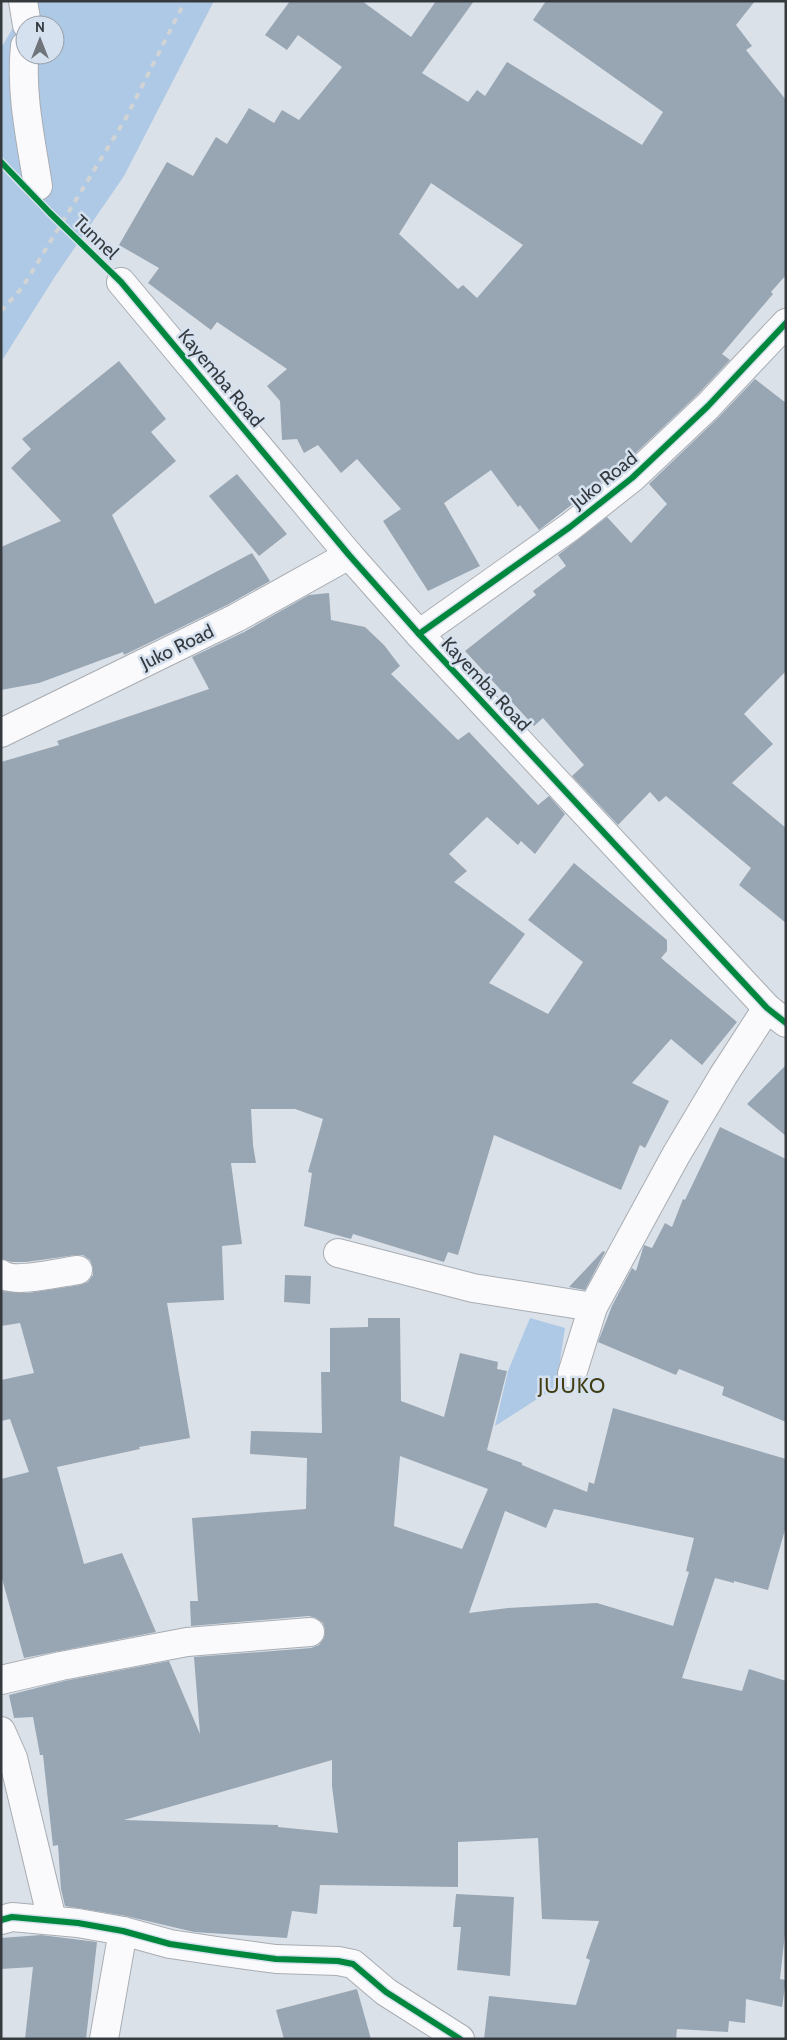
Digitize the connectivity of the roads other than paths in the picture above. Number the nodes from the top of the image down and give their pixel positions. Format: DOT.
graph roads {
  1 [pos="24,1"];
  2 [pos="26,15"];
  3 [pos="23,65"];
  4 [pos="38,186"];
  5 [pos="120,282"];
  6 [pos="786,323"];
  7 [pos="349,555"];
  8 [pos="419,634"];
  9 [pos="1,733"];
  10 [pos="776,1016"];
  11 [pos="338,1253"];
  12 [pos="78,1270"];
  13 [pos="1,1274"];
  14 [pos="593,1307"];
  15 [pos="572,1374"];
  16 [pos="310,1632"];
  17 [pos="1,1680"];
  18 [pos="1,1731"];
  19 [pos="1,1920"];
  20 [pos="52,1920"];
  21 [pos="123,1931"];
  22 [pos="104,2039"];
  23 [pos="460,2039"];
  1 -- 2 [label="street"];
  3 -- 4 [label="street"];
  5 -- 7 [label="street, Kayemba Road"];
  6 -- 8 [label="street, Juko Road"];
  7 -- 8 [label="street, Kayemba Road"];
  7 -- 9 [label="street, Juko Road"];
  8 -- 10 [label="street, Kayemba Road"];
  10 -- 14 [label="street"];
  11 -- 14 [label="street"];
  12 -- 13 [label="street"];
  14 -- 15 [label="street"];
  16 -- 17 [label="street"];
  18 -- 20 [label="street"];
  19 -- 20 [label="street"];
  20 -- 21 [label="street"];
  21 -- 22 [label="street"];
  21 -- 23 [label="street"];
}
